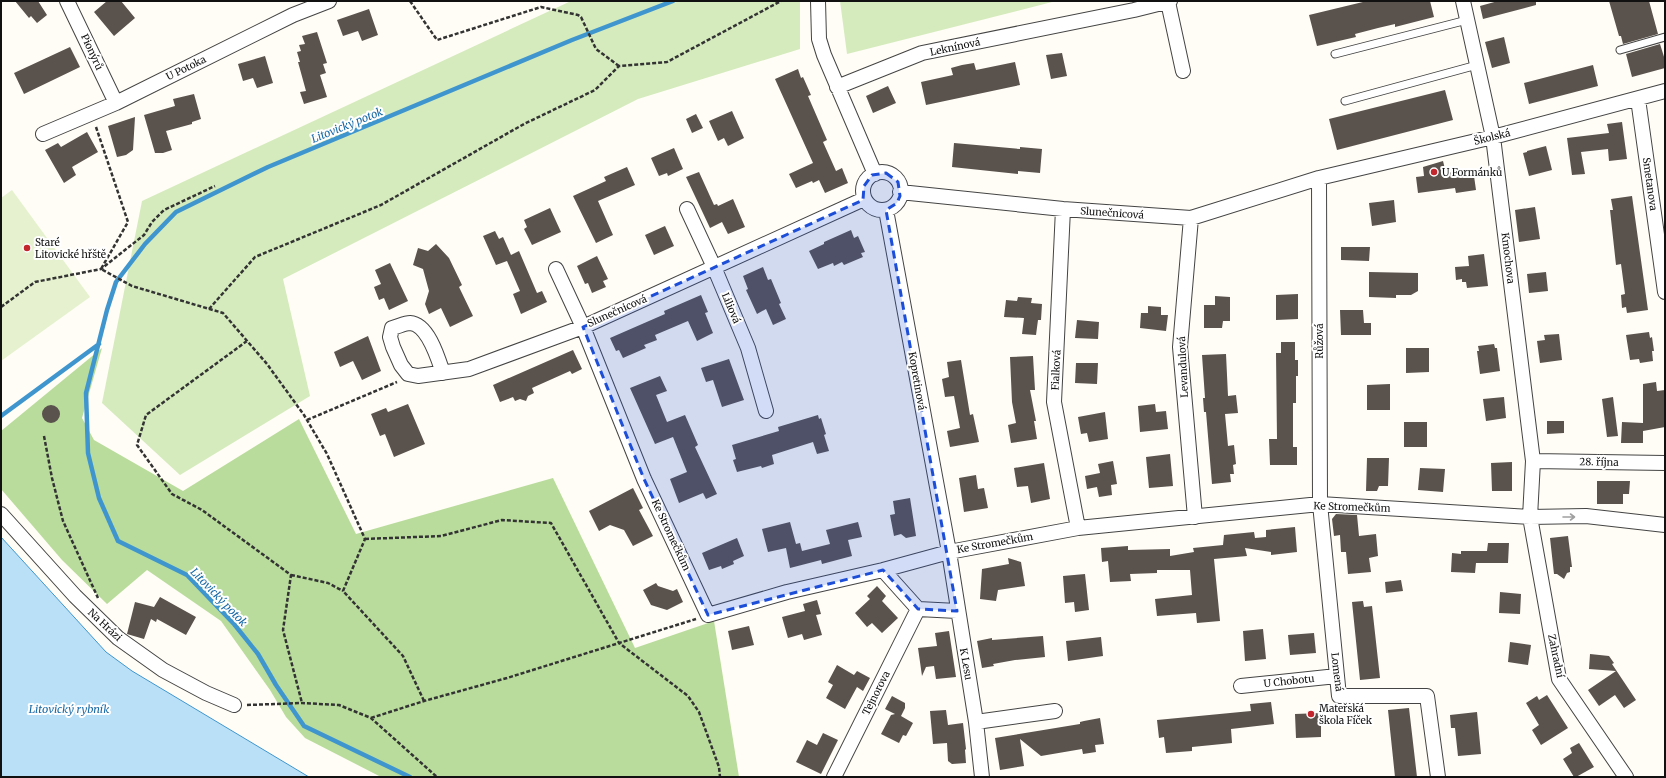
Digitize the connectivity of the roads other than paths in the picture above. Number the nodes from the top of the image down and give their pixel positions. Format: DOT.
graph roads {
  1 [pos="68,1"];
  2 [pos="329,1"];
  3 [pos="818,1"];
  4 [pos="1169,1"];
  5 [pos="1463,1"];
  6 [pos="1466,20"];
  7 [pos="1665,37"];
  8 [pos="1620,50"];
  9 [pos="1335,54"];
  10 [pos="1477,66"];
  11 [pos="1184,71"];
  12 [pos="837,87"];
  13 [pos="1665,91"];
  14 [pos="1638,99"];
  15 [pos="1345,101"];
  16 [pos="116,103"];
  17 [pos="43,134"];
  18 [pos="1493,137"];
  19 [pos="875,174"];
  20 [pos="1318,178"];
  21 [pos="900,192"];
  22 [pos="864,199"];
  23 [pos="687,209"];
  24 [pos="1063,209"];
  25 [pos="886,210"];
  26 [pos="1191,218"];
  27 [pos="714,267"];
  28 [pos="556,269"];
  29 [pos="1665,292"];
  30 [pos="583,327"];
  31 [pos="443,373"];
  32 [pos="766,411"];
  33 [pos="1533,461"];
  34 [pos="1665,463"];
  35 [pos="1320,504"];
  36 [pos="1,514"];
  37 [pos="1195,517"];
  38 [pos="1530,517"];
  39 [pos="1665,525"];
  40 [pos="1078,528"];
  41 [pos="949,552"];
  42 [pos="883,570"];
  43 [pos="918,609"];
  44 [pos="958,611"];
  45 [pos="1337,676"];
  46 [pos="1241,686"];
  47 [pos="234,705"];
  48 [pos="1055,711"];
  49 [pos="976,722"];
  50 [pos="834,777"];
  51 [pos="982,777"];
  52 [pos="1438,777"];
  53 [pos="1626,777"];
  1 -- 16 [label="street, Pionýrů"];
  2 -- 16 [label="street, U Potoka"];
  3 -- 12 [label="street"];
  4 -- 11 [label="street"];
  4 -- 12 [label="street, Leknínová"];
  5 -- 6 [label="street, Kmochova"];
  6 -- 9 [label="lane"];
  6 -- 10 [label="street, Kmochova"];
  7 -- 8 [label="lane"];
  10 -- 15 [label="lane"];
  10 -- 18 [label="street, Kmochova"];
  12 -- 19 [label="street"];
  13 -- 14 [label="street, Školská"];
  14 -- 18 [label="street, Školská"];
  14 -- 29 [label="street, Smetanova"];
  16 -- 17 [label="street, U Potoka"];
  18 -- 20 [label="street, Školská"];
  18 -- 33 [label="street, Kmochova"];
  19 -- 21 [label="street"];
  19 -- 22 [label="street"];
  20 -- 26 [label="street, Slunečnicová"];
  20 -- 35 [label="street, Růžová"];
  21 -- 24 [label="street, Slunečnicová"];
  21 -- 25 [label="street"];
  22 -- 25 [label="street"];
  22 -- 27 [label="street, Slunečnicová"];
  23 -- 27 [label="street, Liliová"];
  24 -- 26 [label="street, Slunečnicová"];
  24 -- 40 [label="street, Fialková"];
  25 -- 41 [label="street, Kopretinová"];
  26 -- 37 [label="street, Levandulová"];
  27 -- 30 [label="street, Slunečnicová"];
  27 -- 32 [label="street, Liliová"];
  28 -- 30 [label="street, Ke Stromečkům"];
  30 -- 31 [label="street, Slunečnicová"];
  30 -- 42 [label="street, Ke Stromečkům"];
  31 -- 31 [label="street, Slunečnicová"];
  33 -- 34 [label="street, 28. října"];
  33 -- 38 [label="street, Kmochova"];
  35 -- 37 [label="street, Ke Stromečkům"];
  35 -- 38 [label="street, Ke Stromečkům"];
  35 -- 45 [label="street, Lomená"];
  36 -- 47 [label="street, Na Hrázi"];
  37 -- 40 [label="street, Ke Stromečkům"];
  38 -- 39 [label="street, Ke Stromečkům, one-way"];
  38 -- 53 [label="street, Zahradní"];
  40 -- 41 [label="street, Ke Stromečkům"];
  41 -- 42 [label="street, Ke Stromečkům"];
  41 -- 44 [label="street, K Lesu"];
  42 -- 43 [label="street"];
  43 -- 44 [label="street"];
  43 -- 50 [label="street, Tejnorova"];
  44 -- 49 [label="street, K Lesu"];
  45 -- 46 [label="street, U Chobotu"];
  45 -- 52 [label="street, Lomená"];
  48 -- 49 [label="street"];
  49 -- 51 [label="street, K Lesu"];
}
